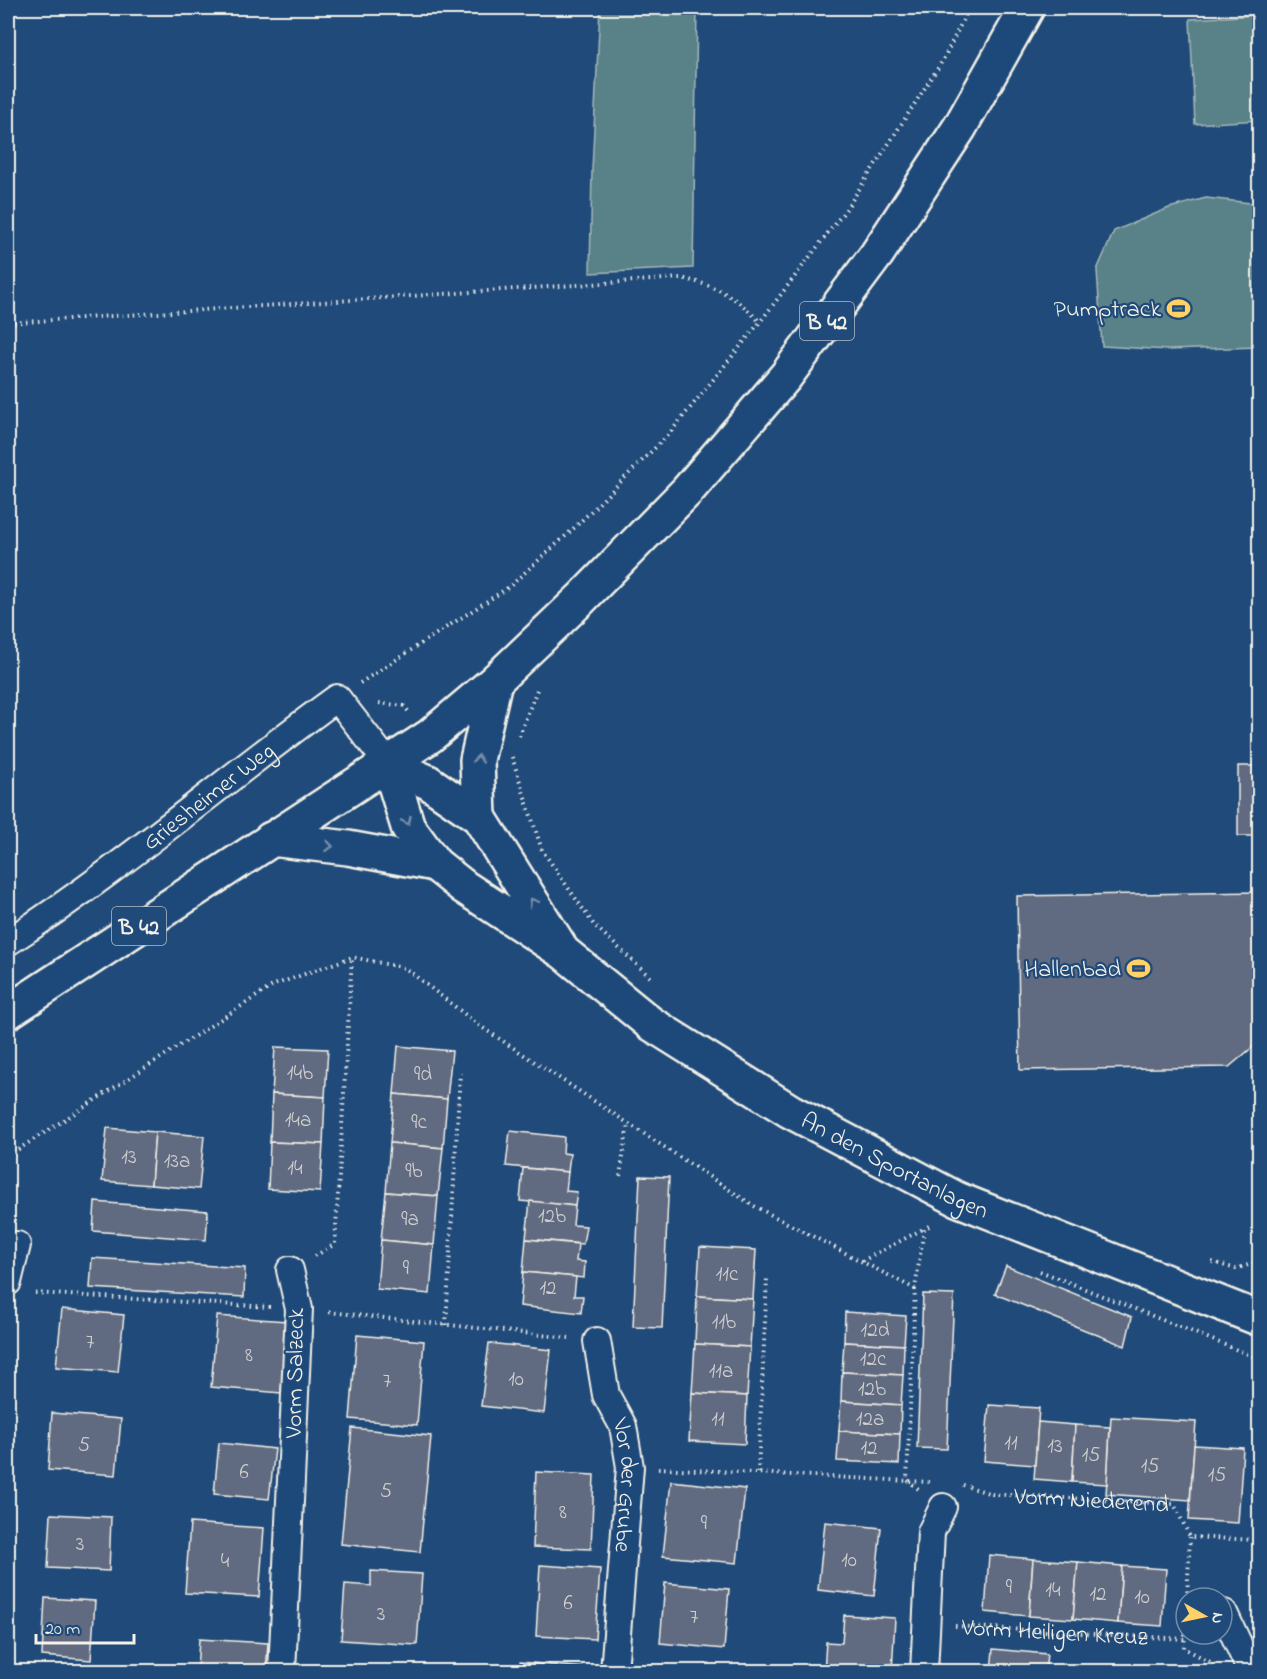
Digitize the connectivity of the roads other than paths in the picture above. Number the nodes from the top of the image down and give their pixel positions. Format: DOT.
graph roads {
  1 [pos="1027,8"];
  2 [pos="495,681"];
  3 [pos="389,765"];
  4 [pos="479,817"];
  5 [pos="271,839"];
  6 [pos="435,864"];
  7 [pos="8,942"];
  8 [pos="563,952"];
  9 [pos="8,1012"];
  10 [pos="17,1245"];
  11 [pos="290,1270"];
  12 [pos="8,1282"];
  13 [pos="1260,1319"];
  14 [pos="597,1341"];
  15 [pos="943,1507"];
  16 [pos="1234,1636"];
  17 [pos="1248,1668"];
  18 [pos="282,1671"];
  19 [pos="614,1671"];
  20 [pos="924,1671"];
  1 -- 2 [label="main road, B 42"];
  2 -- 3 [label="main road, B 42"];
  4 -- 2 [label="main road, one-way"];
  3 -- 4 [label="main road"];
  3 -- 5 [label="main road, B 42"];
  3 -- 6 [label="main road, one-way"];
  3 -- 7 [label="street, Griesheimer Weg"];
  8 -- 4 [label="main road, one-way"];
  5 -- 6 [label="main road, one-way"];
  5 -- 9 [label="main road, B 42"];
  6 -- 8 [label="main road"];
  8 -- 13 [label="main road, An den Sportanlagen"];
  10 -- 12 [label="street"];
  11 -- 18 [label="street, Vorm Salzeck"];
  14 -- 19 [label="street, Vor der Grube"];
  15 -- 20 [label="street"];
  16 -- 17 [label="street"];
}
